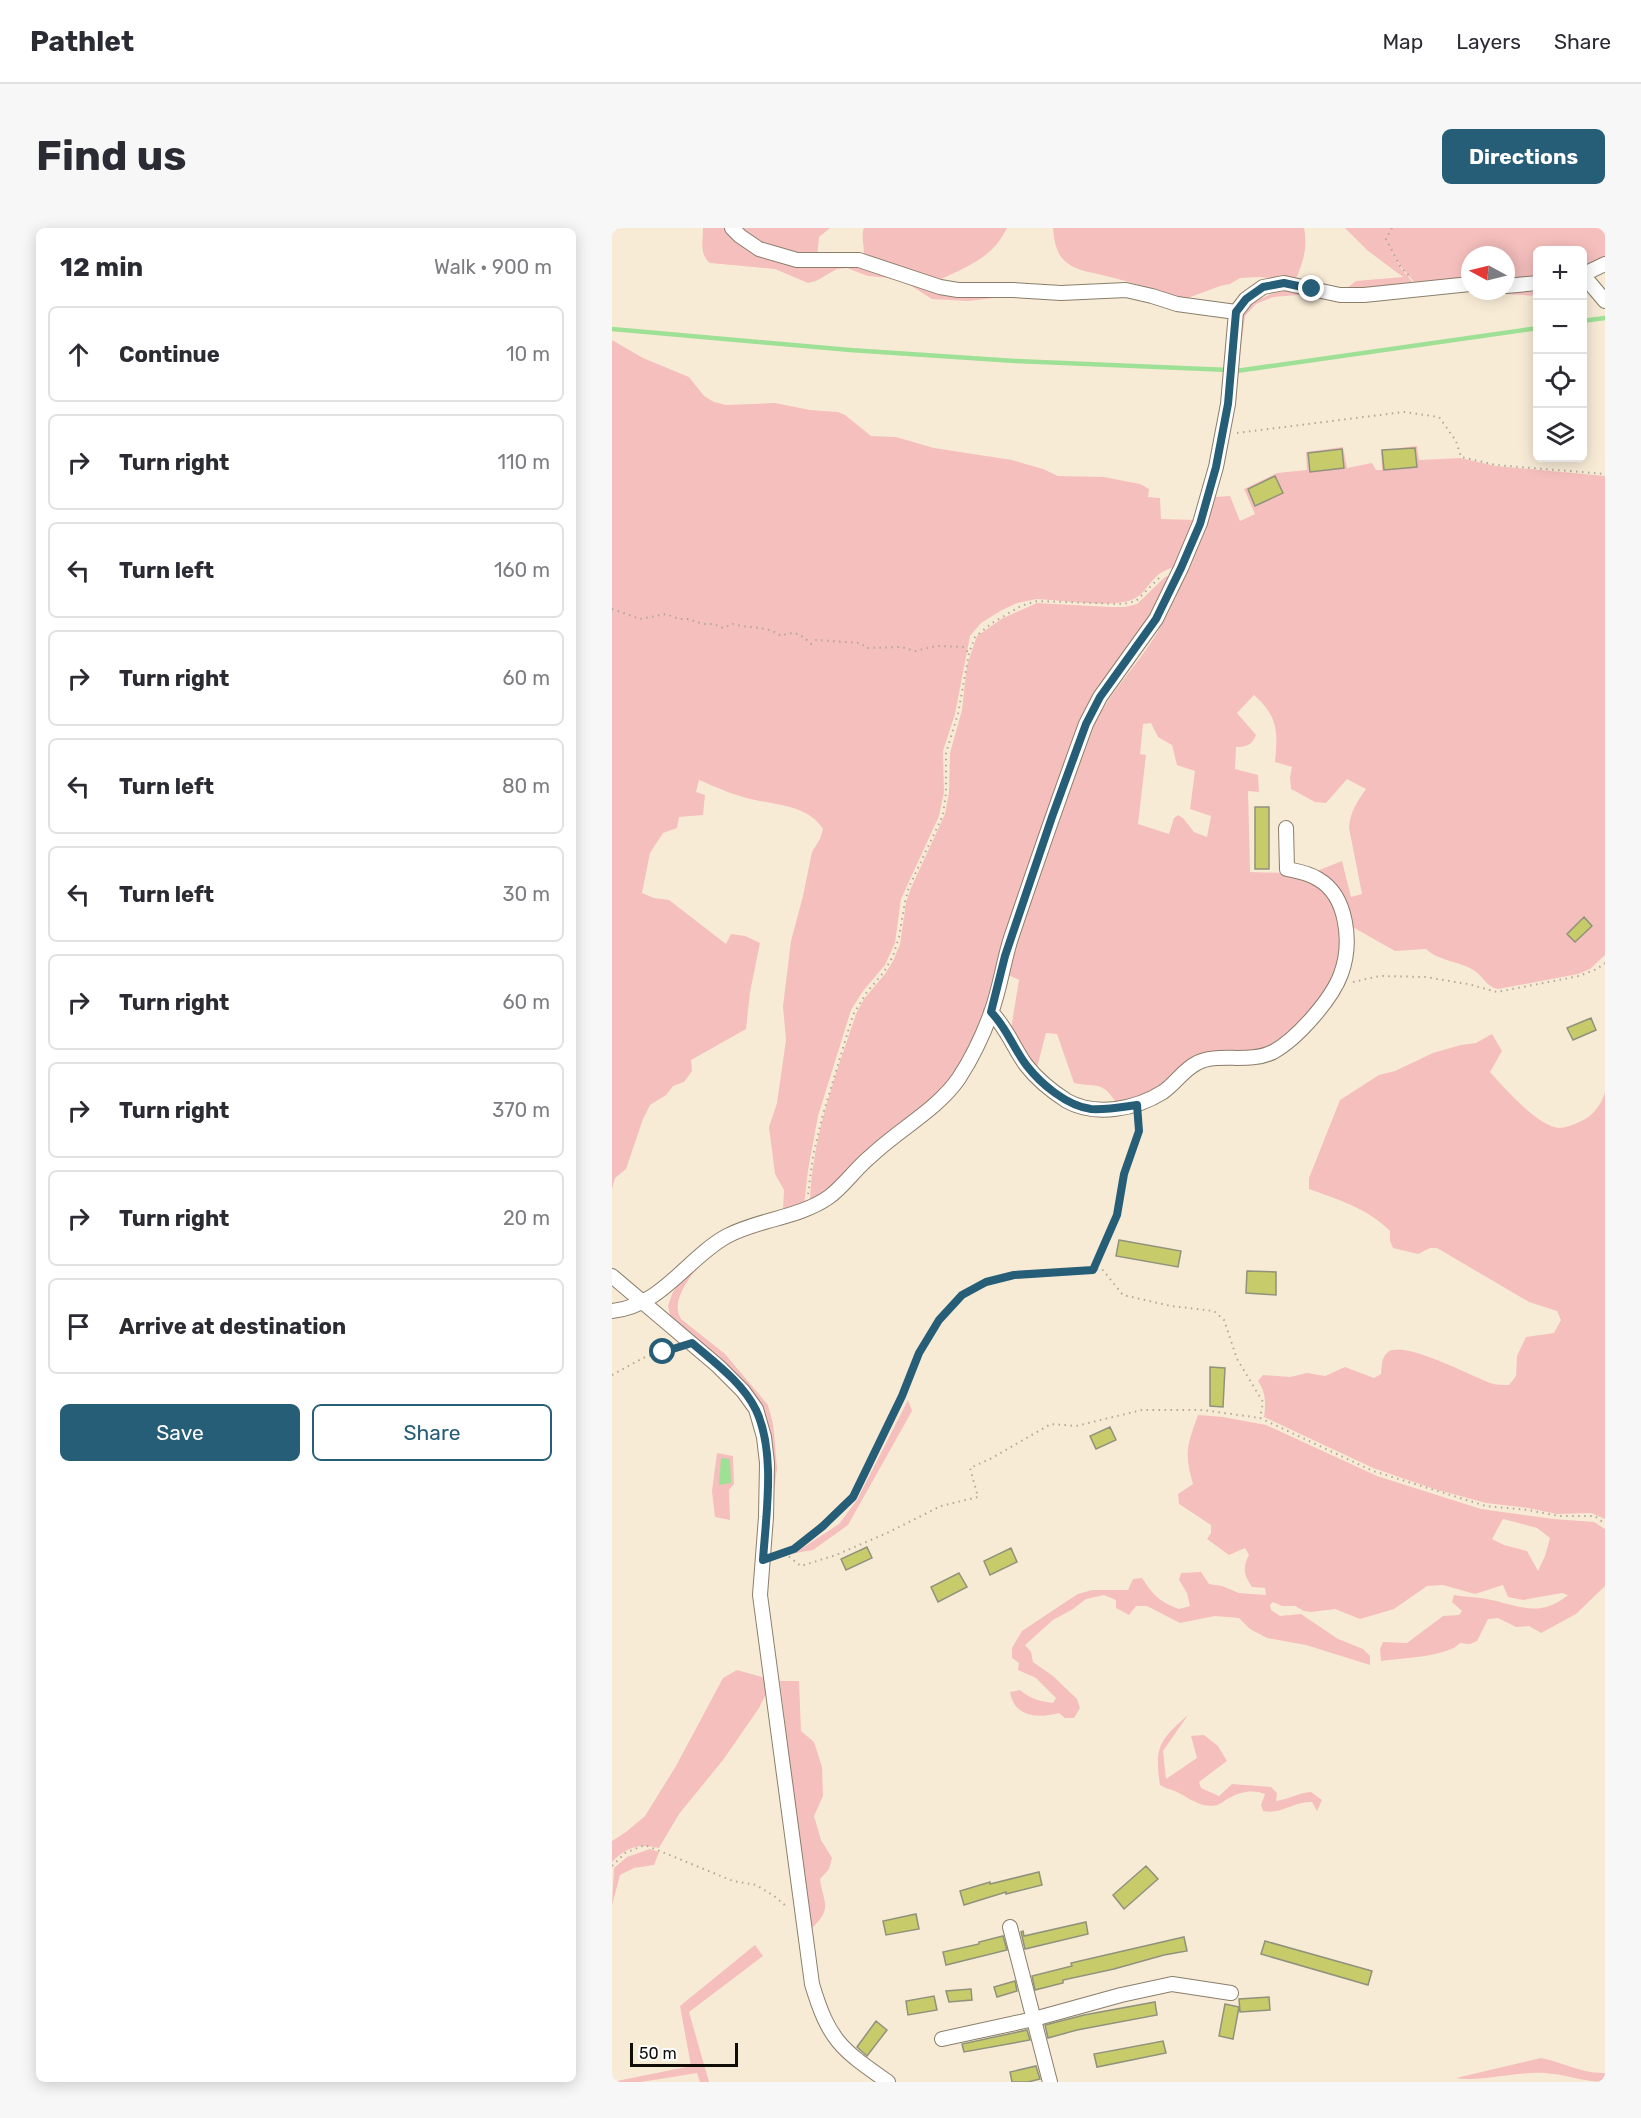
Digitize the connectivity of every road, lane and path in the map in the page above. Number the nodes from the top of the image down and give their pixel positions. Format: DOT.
graph roads {
  1 [pos="732,228"];
  2 [pos="1392,228"];
  3 [pos="1605,264"];
  4 [pos="1587,273"];
  5 [pos="1587,280"];
  6 [pos="1533,283"];
  7 [pos="1461,285"];
  8 [pos="1515,285"];
  9 [pos="1419,289"];
  10 [pos="1605,301"];
  11 [pos="1236,312"];
  12 [pos="1222,435"];
  13 [pos="1605,474"];
  14 [pos="1181,568"];
  15 [pos="612,609"];
  16 [pos="969,653"];
  17 [pos="1286,828"];
  18 [pos="1605,963"];
  19 [pos="1336,984"];
  20 [pos="991,1012"];
  21 [pos="1137,1105"];
  22 [pos="807,1208"];
  23 [pos="1093,1270"];
  24 [pos="612,1276"];
  25 [pos="644,1302"];
  26 [pos="612,1311"];
  27 [pos="692,1343"];
  28 [pos="612,1375"];
  29 [pos="1260,1418"];
  30 [pos="1605,1524"];
  31 [pos="784,1553"];
  32 [pos="763,1560"];
  33 [pos="612,1866"];
  34 [pos="804,1922"];
  35 [pos="1010,1927"];
  36 [pos="1231,1993"];
  37 [pos="1035,2019"];
  38 [pos="942,2039"];
  39 [pos="888,2082"];
  40 [pos="1050,2082"];
  1 -- 11 [label="street"];
  2 -- 9 [label="path"];
  3 -- 4 [label="street"];
  5 -- 10 [label="street"];
  6 -- 8 [label="street"];
  7 -- 9 [label="street"];
  9 -- 11 [label="street"];
  11 -- 12 [label="street"];
  12 -- 13 [label="path"];
  12 -- 14 [label="street"];
  14 -- 16 [label="path"];
  14 -- 20 [label="street"];
  15 -- 16 [label="path"];
  16 -- 22 [label="path"];
  17 -- 19 [label="street"];
  18 -- 19 [label="path"];
  19 -- 21 [label="street"];
  20 -- 21 [label="street"];
  20 -- 22 [label="street"];
  21 -- 23 [label="path"];
  22 -- 25 [label="street"];
  23 -- 29 [label="path"];
  23 -- 31 [label="path"];
  24 -- 25 [label="street"];
  25 -- 26 [label="street"];
  25 -- 27 [label="street"];
  27 -- 28 [label="path"];
  27 -- 32 [label="street"];
  29 -- 30 [label="path"];
  29 -- 31 [label="path"];
  31 -- 32 [label="path"];
  32 -- 34 [label="street"];
  33 -- 34 [label="path"];
  34 -- 39 [label="street"];
  35 -- 37 [label="street"];
  36 -- 37 [label="street"];
  37 -- 38 [label="street"];
  37 -- 40 [label="street"];
}
